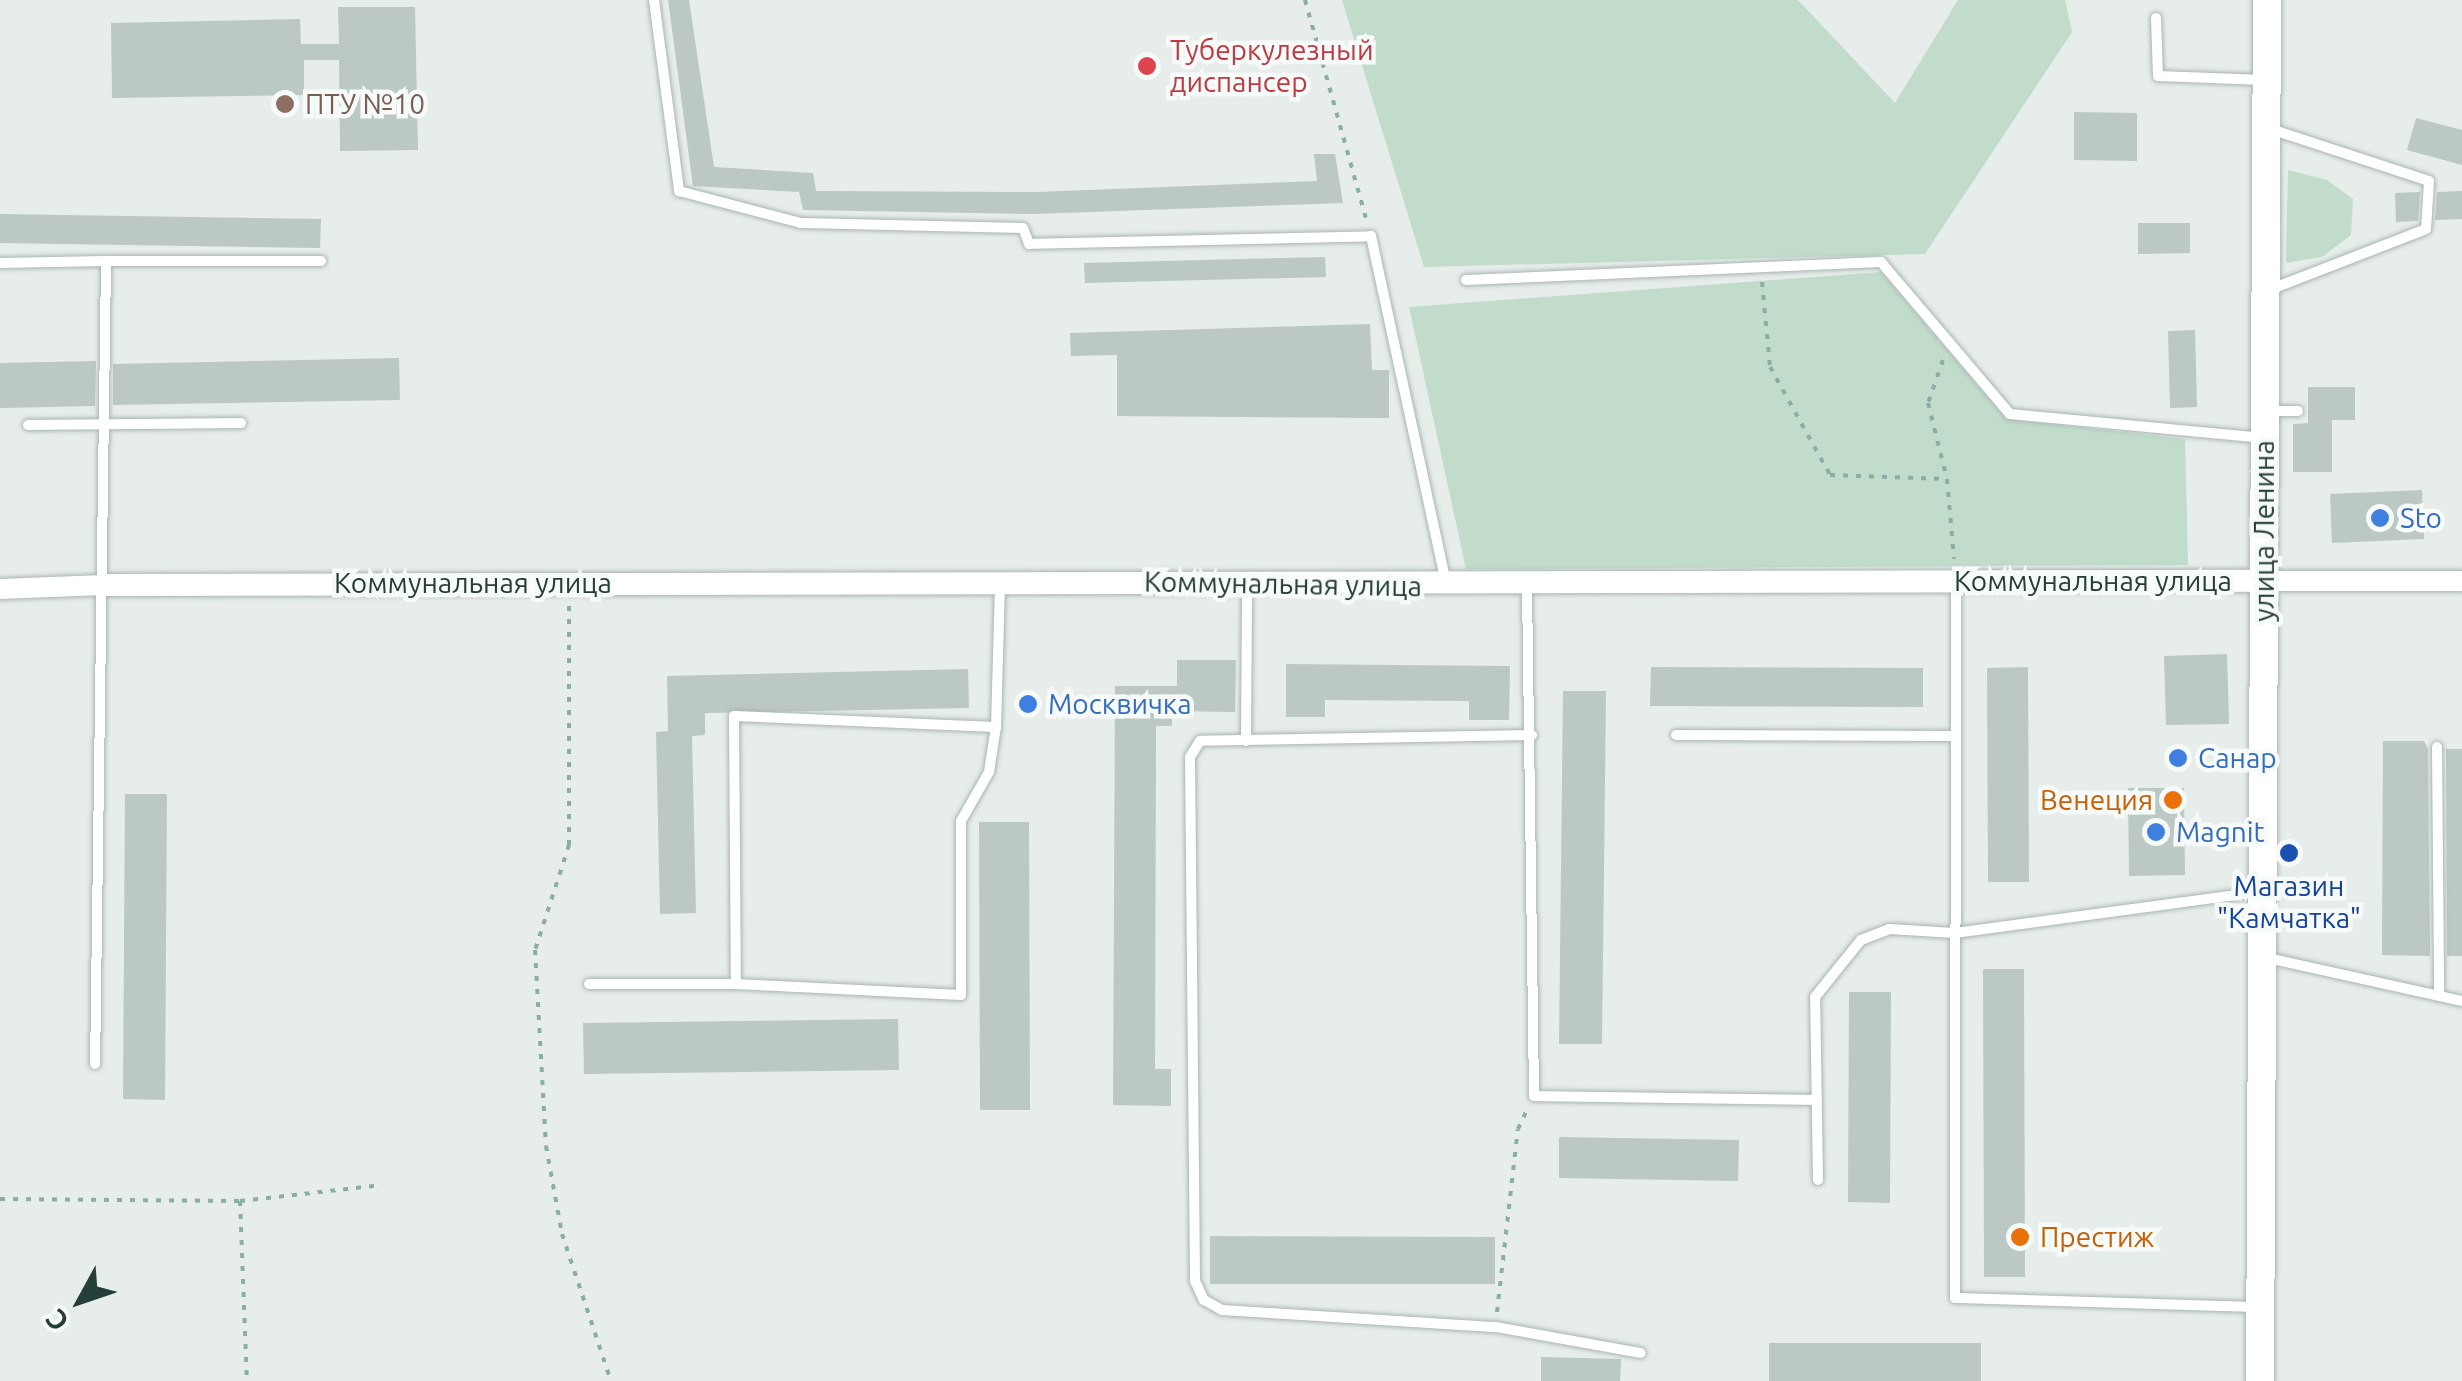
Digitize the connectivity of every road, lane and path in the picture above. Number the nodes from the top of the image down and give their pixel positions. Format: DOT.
graph roads {
  1 [pos="654,0"];
  2 [pos="1305,0"];
  3 [pos="2267,0"];
  4 [pos="2156,18"];
  5 [pos="2266,80"];
  6 [pos="2266,128"];
  7 [pos="1371,236"];
  8 [pos="106,261"];
  9 [pos="321,261"];
  10 [pos="0,263"];
  11 [pos="1761,268"];
  12 [pos="1466,280"];
  13 [pos="2268,291"];
  14 [pos="1952,346"];
  15 [pos="2298,411"];
  16 [pos="242,423"];
  17 [pos="105,424"];
  18 [pos="2265,424"];
  19 [pos="28,425"];
  20 [pos="1946,479"];
  21 [pos="1000,580"];
  22 [pos="2266,581"];
  23 [pos="2462,581"];
  24 [pos="568,582"];
  25 [pos="1956,582"];
  26 [pos="1247,584"];
  27 [pos="104,585"];
  28 [pos="1447,586"];
  29 [pos="1527,586"];
  30 [pos="0,589"];
  31 [pos="996,727"];
  32 [pos="1532,734"];
  33 [pos="1676,735"];
  34 [pos="1956,736"];
  35 [pos="1246,740"];
  36 [pos="2437,748"];
  37 [pos="2260,892"];
  38 [pos="1956,933"];
  39 [pos="2259,956"];
  40 [pos="589,984"];
  41 [pos="736,984"];
  42 [pos="2439,996"];
  43 [pos="2462,1001"];
  44 [pos="95,1064"];
  45 [pos="1534,1096"];
  46 [pos="1816,1100"];
  47 [pos="1818,1180"];
  48 [pos="382,1185"];
  49 [pos="0,1199"];
  50 [pos="240,1201"];
  51 [pos="2261,1307"];
  52 [pos="1496,1327"];
  53 [pos="1641,1354"];
  54 [pos="247,1381"];
  55 [pos="612,1381"];
  56 [pos="2260,1381"];
  1 -- 7 [label="lane"];
  2 -- 7 [label="path"];
  3 -- 5 [label="main road, улица Ленина"];
  4 -- 5 [label="lane"];
  5 -- 6 [label="main road, улица Ленина"];
  6 -- 13 [label="main road, улица Ленина"];
  6 -- 13 [label="lane"];
  7 -- 28 [label="lane"];
  8 -- 9 [label="lane"];
  8 -- 10 [label="lane"];
  8 -- 17 [label="lane"];
  11 -- 12 [label="lane"];
  11 -- 14 [label="lane"];
  11 -- 20 [label="path"];
  13 -- 18 [label="main road, улица Ленина"];
  14 -- 18 [label="lane"];
  14 -- 20 [label="path"];
  15 -- 18 [label="lane"];
  16 -- 17 [label="lane"];
  17 -- 19 [label="lane"];
  17 -- 27 [label="lane"];
  18 -- 22 [label="main road, улица Ленина"];
  20 -- 25 [label="path"];
  21 -- 24 [label="street, Коммунальная улица"];
  21 -- 26 [label="street, Коммунальная улица"];
  21 -- 31 [label="lane"];
  22 -- 23 [label="street, Коммунальная улица"];
  22 -- 25 [label="street, Коммунальная улица"];
  22 -- 37 [label="main road, улица Ленина"];
  24 -- 27 [label="street, Коммунальная улица"];
  24 -- 55 [label="path"];
  25 -- 29 [label="street, Коммунальная улица"];
  25 -- 34 [label="lane"];
  26 -- 28 [label="street, Коммунальная улица"];
  26 -- 35 [label="lane"];
  27 -- 30 [label="street"];
  27 -- 44 [label="lane"];
  28 -- 29 [label="street, Коммунальная улица"];
  29 -- 32 [label="lane"];
  31 -- 41 [label="lane"];
  31 -- 41 [label="lane"];
  32 -- 35 [label="lane"];
  32 -- 45 [label="lane"];
  33 -- 34 [label="lane"];
  34 -- 38 [label="lane"];
  35 -- 52 [label="lane"];
  36 -- 42 [label="lane"];
  37 -- 38 [label="lane"];
  37 -- 39 [label="main road, улица Ленина"];
  38 -- 46 [label="lane"];
  38 -- 51 [label="lane"];
  39 -- 42 [label="lane"];
  39 -- 51 [label="main road, улица Ленина"];
  40 -- 41 [label="lane"];
  42 -- 43 [label="lane"];
  45 -- 46 [label="lane"];
  45 -- 52 [label="path"];
  46 -- 47 [label="lane"];
  48 -- 50 [label="path"];
  49 -- 50 [label="path"];
  50 -- 54 [label="path"];
  51 -- 56 [label="main road, улица Ленина"];
  52 -- 53 [label="lane"];
}
